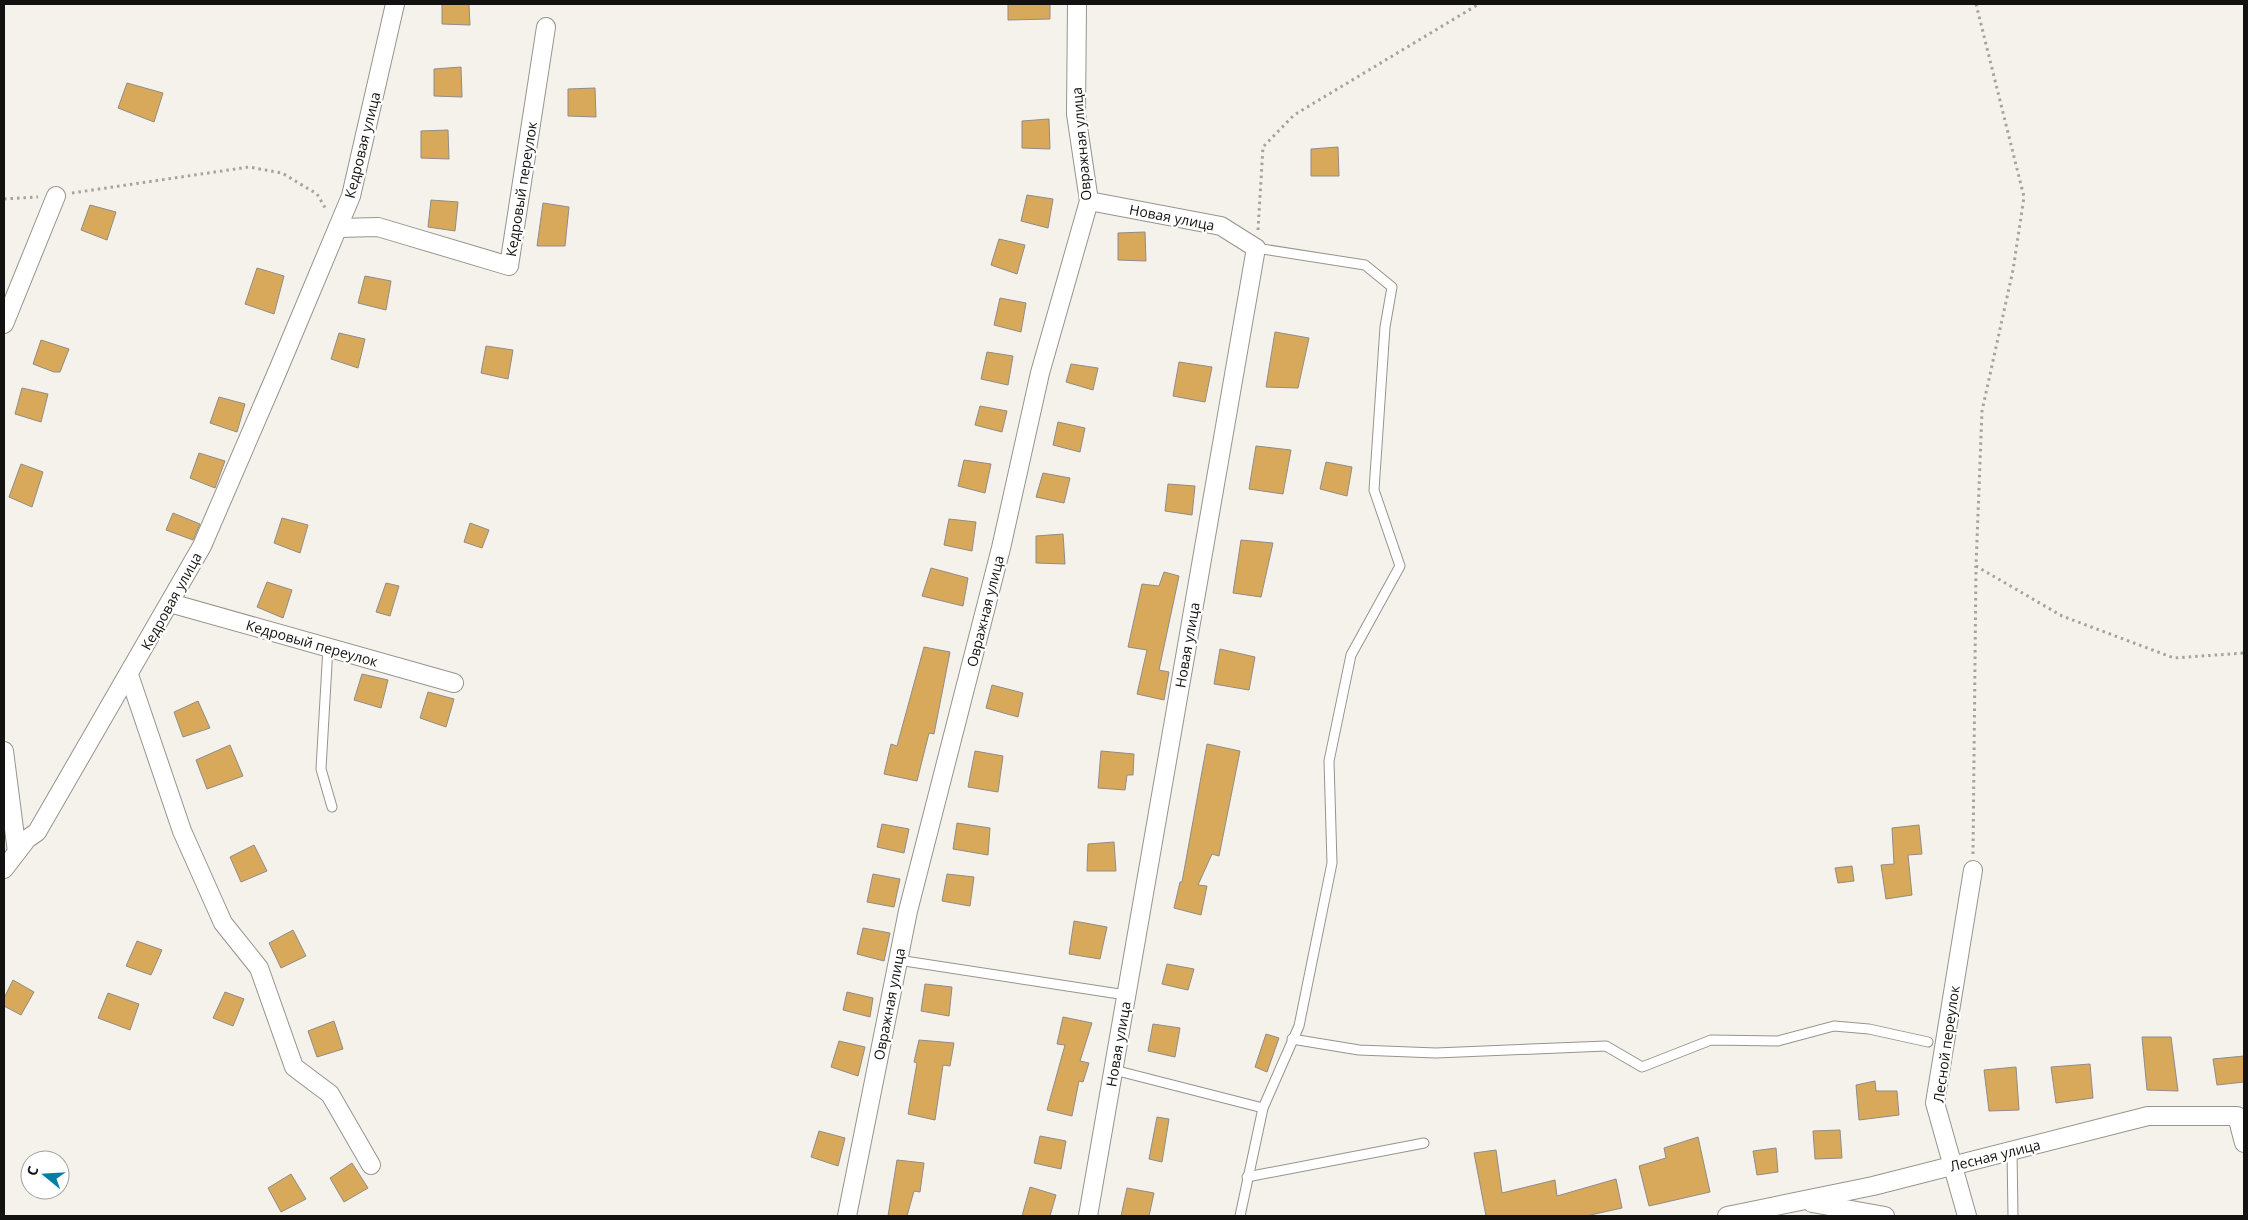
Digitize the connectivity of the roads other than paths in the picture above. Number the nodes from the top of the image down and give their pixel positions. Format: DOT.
graph roads {
  1 [pos="395,4"];
  2 [pos="1077,4"];
  3 [pos="546,27"];
  4 [pos="56,196"];
  5 [pos="1089,201"];
  6 [pos="338,228"];
  7 [pos="1256,248"];
  8 [pos="4,324"];
  9 [pos="170,603"];
  10 [pos="328,648"];
  11 [pos="129,675"];
  12 [pos="454,683"];
  13 [pos="4,751"];
  14 [pos="332,807"];
  15 [pos="17,852"];
  16 [pos="4,869"];
  17 [pos="1973,870"];
  18 [pos="898,960"];
  19 [pos="1126,995"];
  20 [pos="1292,1039"];
  21 [pos="1928,1042"];
  22 [pos="1114,1070"];
  23 [pos="1263,1108"];
  24 [pos="2240,1117"];
  25 [pos="2244,1143"];
  26 [pos="1424,1144"];
  27 [pos="2012,1151"];
  28 [pos="371,1165"];
  29 [pos="1953,1166"];
  30 [pos="1247,1177"];
  31 [pos="1802,1201"];
  32 [pos="847,1216"];
  33 [pos="1088,1216"];
  34 [pos="1240,1216"];
  35 [pos="1727,1216"];
  36 [pos="1885,1216"];
  37 [pos="1967,1216"];
  38 [pos="2013,1216"];
  1 -- 6 [label="street, Кедровая улица"];
  2 -- 5 [label="street, Овражная улица"];
  3 -- 6 [label="street, Кедровый переулок"];
  4 -- 8 [label="street"];
  5 -- 7 [label="street, Новая улица"];
  5 -- 18 [label="street, Овражная улица"];
  6 -- 9 [label="street, Кедровая улица"];
  7 -- 19 [label="street, Новая улица"];
  7 -- 20 [label="lane"];
  9 -- 10 [label="street, Кедровый переулок"];
  9 -- 11 [label="street, Кедровая улица"];
  10 -- 12 [label="street, Кедровый переулок"];
  10 -- 14 [label="lane"];
  11 -- 15 [label="street, Кедровая улица"];
  11 -- 28 [label="street"];
  13 -- 15 [label="street"];
  15 -- 16 [label="street, Кедровая улица"];
  17 -- 29 [label="street, Лесной переулок"];
  18 -- 19 [label="lane"];
  18 -- 32 [label="street, Овражная улица"];
  19 -- 22 [label="street, Новая улица"];
  20 -- 21 [label="lane"];
  20 -- 23 [label="lane"];
  22 -- 23 [label="lane"];
  22 -- 33 [label="street, Новая улица"];
  23 -- 30 [label="lane"];
  24 -- 25 [label="street, Лесная улица"];
  24 -- 27 [label="street, Лесная улица"];
  26 -- 30 [label="lane"];
  27 -- 29 [label="street, Лесная улица"];
  27 -- 38 [label="lane"];
  29 -- 31 [label="street, Лесная улица"];
  29 -- 37 [label="street, Лесной переулок"];
  30 -- 34 [label="lane"];
  31 -- 35 [label="street, Лесная улица"];
  31 -- 36 [label="street"];
}
